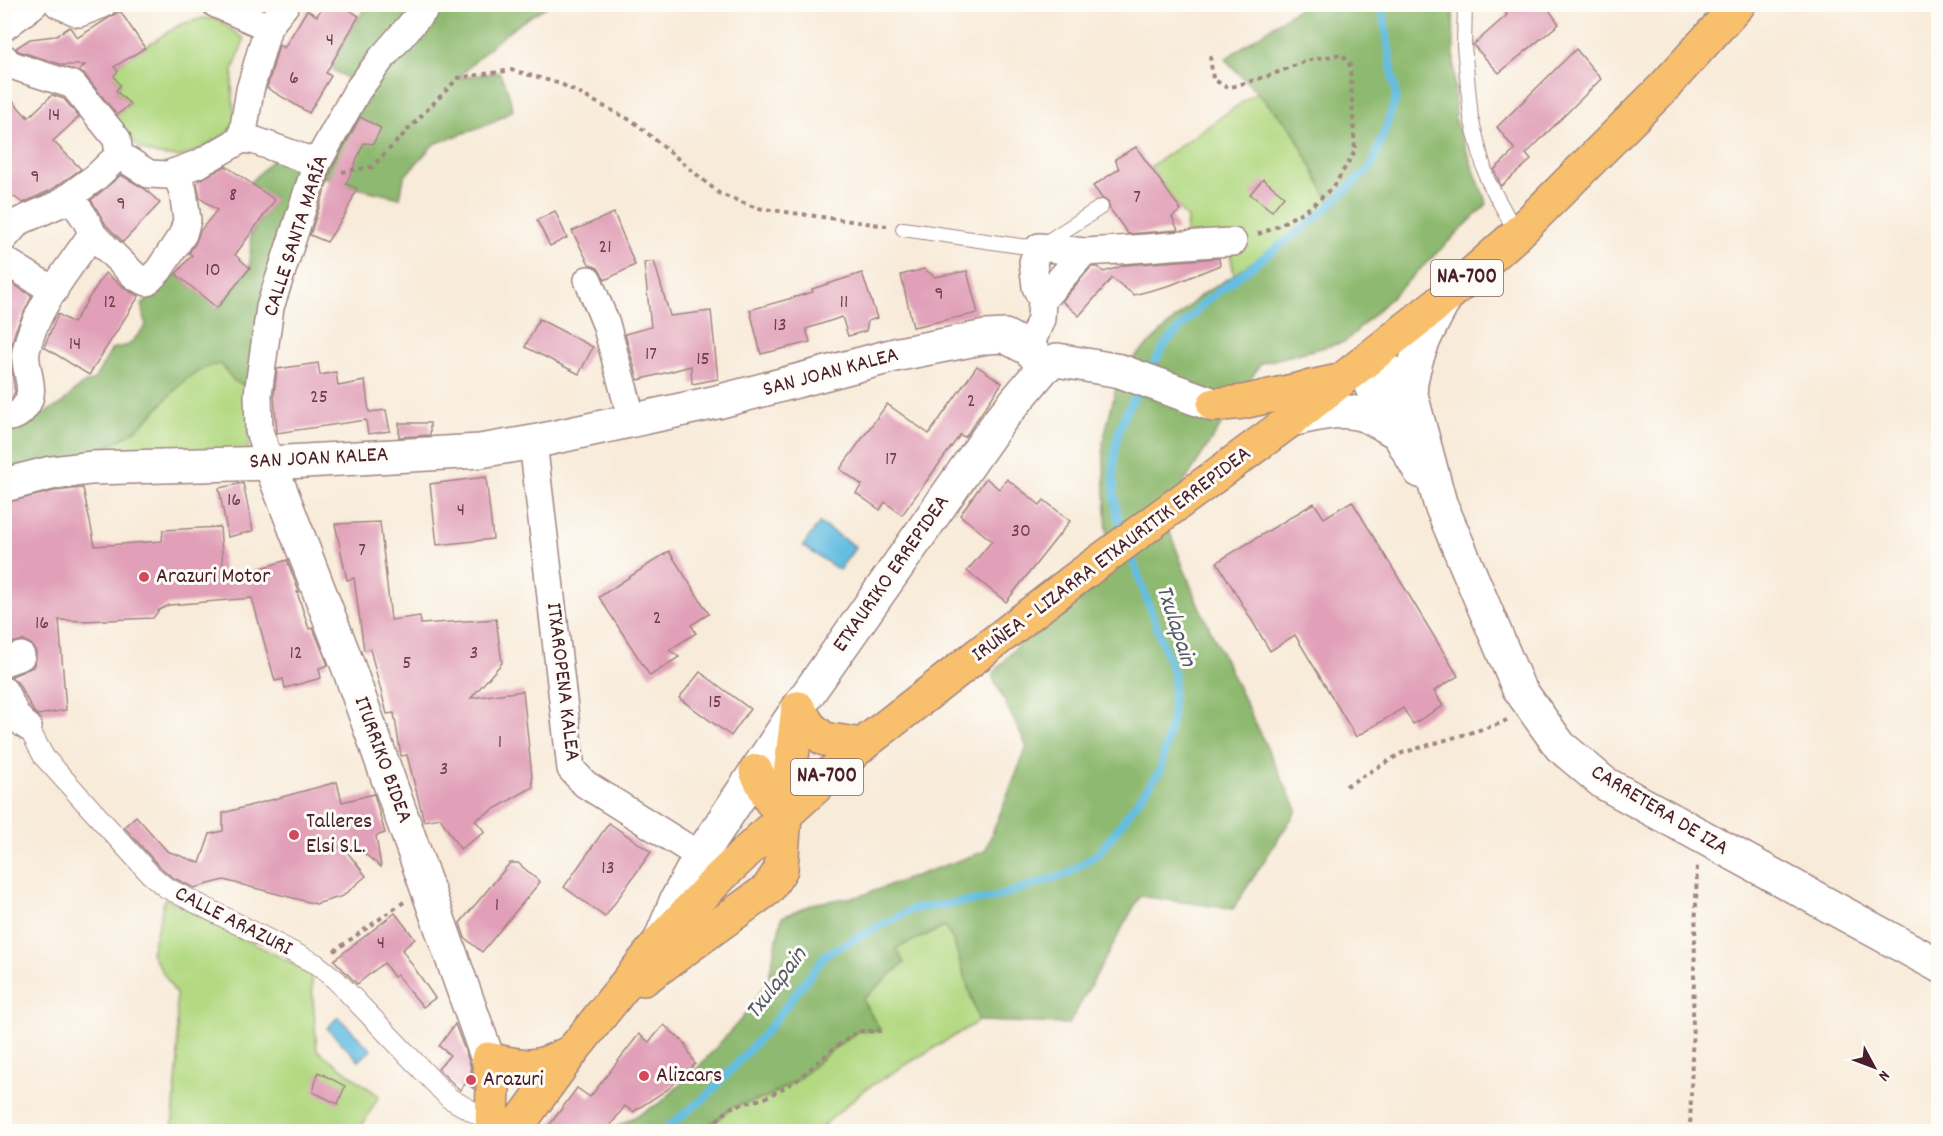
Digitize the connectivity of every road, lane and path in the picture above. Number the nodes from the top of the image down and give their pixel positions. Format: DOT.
graph roads {
  1 [pos="34,4"];
  2 [pos="58,4"];
  3 [pos="103,4"];
  4 [pos="216,4"];
  5 [pos="286,4"];
  6 [pos="1465,4"];
  7 [pos="1739,4"];
  8 [pos="428,5"];
  9 [pos="4,27"];
  10 [pos="268,27"];
  11 [pos="1210,56"];
  12 [pos="4,58"];
  13 [pos="242,139"];
  14 [pos="119,155"];
  15 [pos="317,163"];
  16 [pos="175,172"];
  17 [pos="69,197"];
  18 [pos="1101,207"];
  19 [pos="9,224"];
  20 [pos="903,229"];
  21 [pos="92,234"];
  22 [pos="1516,234"];
  23 [pos="1233,242"];
  24 [pos="1039,247"];
  25 [pos="1084,252"];
  26 [pos="4,260"];
  27 [pos="588,280"];
  28 [pos="54,291"];
  29 [pos="1446,297"];
  30 [pos="1042,300"];
  31 [pos="1037,357"];
  32 [pos="1355,369"];
  33 [pos="1410,391"];
  34 [pos="1204,402"];
  35 [pos="4,417"];
  36 [pos="632,420"];
  37 [pos="1291,420"];
  38 [pos="1398,434"];
  39 [pos="532,441"];
  40 [pos="1261,442"];
  41 [pos="270,463"];
  42 [pos="4,484"];
  43 [pos="1440,503"];
  44 [pos="4,691"];
  45 [pos="1532,707"];
  46 [pos="798,708"];
  47 [pos="28,727"];
  48 [pos="862,745"];
  49 [pos="756,771"];
  50 [pos="1346,786"];
  51 [pos="785,815"];
  52 [pos="1698,833"];
  53 [pos="700,856"];
  54 [pos="427,887"];
  55 [pos="660,941"];
  56 [pos="316,964"];
  57 [pos="1938,965"];
  58 [pos="609,1004"];
  59 [pos="881,1031"];
  60 [pos="573,1050"];
  61 [pos="490,1071"];
  62 [pos="534,1103"];
  63 [pos="500,1129"];
  64 [pos="703,1131"];
  65 [pos="1690,1131"];
  1 -- 9 [label="street"];
  2 -- 3 [label="street"];
  4 -- 10 [label="street"];
  5 -- 10 [label="street"];
  6 -- 22 [label="lane"];
  7 -- 22 [label="main road, IRUÑEA - LIZARRA ETXAURITIK ERREPIDEA / NA-700"];
  8 -- 15 [label="street, CALLE SANTA MARÍA"];
  10 -- 13 [label="street"];
  11 -- 23 [label="path"];
  12 -- 14 [label="street"];
  13 -- 15 [label="street"];
  13 -- 16 [label="street"];
  14 -- 16 [label="street"];
  14 -- 17 [label="street"];
  15 -- 20 [label="path"];
  15 -- 41 [label="street, CALLE SANTA MARÍA"];
  16 -- 21 [label="street"];
  17 -- 19 [label="street"];
  17 -- 21 [label="street"];
  18 -- 24 [label="lane"];
  20 -- 24 [label="lane"];
  21 -- 28 [label="street"];
  22 -- 29 [label="main road, IRUÑEA - LIZARRA ETXAURITIK ERREPIDEA / NA-700"];
  23 -- 25 [label="street"];
  24 -- 25 [label="street"];
  24 -- 30 [label="street"];
  25 -- 30 [label="street"];
  26 -- 28 [label="street"];
  27 -- 36 [label="street"];
  28 -- 35 [label="street"];
  29 -- 32 [label="main road, IRUÑEA - LIZARRA ETXAURITIK ERREPIDEA / NA-700"];
  29 -- 33 [label="street"];
  30 -- 31 [label="street"];
  31 -- 34 [label="street"];
  31 -- 36 [label="street, SAN JOAN KALEA"];
  31 -- 46 [label="street, ETXAURIKO ERREPIDEA"];
  32 -- 33 [label="street"];
  32 -- 34 [label="main road"];
  32 -- 37 [label="main road, IRUÑEA - LIZARRA ETXAURITIK ERREPIDEA / NA-700"];
  32 -- 38 [label="street, CARRETERA DE IZA"];
  33 -- 43 [label="street, CARRETERA DE IZA"];
  34 -- 40 [label="main road"];
  36 -- 39 [label="street, SAN JOAN KALEA"];
  37 -- 38 [label="street"];
  37 -- 40 [label="main road, IRUÑEA - LIZARRA ETXAURITIK ERREPIDEA / NA-700"];
  38 -- 43 [label="street, CARRETERA DE IZA"];
  39 -- 41 [label="street, SAN JOAN KALEA"];
  39 -- 53 [label="street, ITXAROPENA KALEA"];
  40 -- 48 [label="main road, IRUÑEA - LIZARRA ETXAURITIK ERREPIDEA / NA-700"];
  41 -- 42 [label="street, SAN JOAN KALEA"];
  41 -- 54 [label="street, ITURRIKO BIDEA"];
  43 -- 45 [label="street, CARRETERA DE IZA"];
  44 -- 47 [label="street, CALLE ARAZURI"];
  45 -- 50 [label="path"];
  45 -- 52 [label="street, CARRETERA DE IZA"];
  46 -- 48 [label="main road"];
  46 -- 49 [label="street, ETXAURIKO ERREPIDEA"];
  46 -- 51 [label="main road"];
  47 -- 56 [label="street, CALLE ARAZURI"];
  48 -- 51 [label="main road, IRUÑEA - LIZARRA ETXAURITIK ERREPIDEA / NA-700"];
  49 -- 51 [label="main road"];
  49 -- 53 [label="street, ETXAURIKO ERREPIDEA"];
  51 -- 55 [label="main road, IRUÑEA - LIZARRA ETXAURITIK ERREPIDEA / NA-700"];
  51 -- 58 [label="main road"];
  52 -- 57 [label="street, CARRETERA DE IZA"];
  52 -- 65 [label="path"];
  53 -- 55 [label="street, ETXAURIKO ERREPIDEA"];
  54 -- 56 [label="path"];
  54 -- 61 [label="street, ITURRIKO BIDEA"];
  55 -- 58 [label="main road, IRUÑEA - LIZARRA ETXAURITIK ERREPIDEA / NA-700"];
  56 -- 63 [label="street, CALLE ARAZURI"];
  58 -- 60 [label="main road, IRUÑEA - LIZARRA ETXAURITIK ERREPIDEA / NA-700"];
  59 -- 64 [label="path"];
  60 -- 61 [label="main road"];
  60 -- 62 [label="main road, IRUÑEA - LIZARRA ETXAURITIK ERREPIDEA / NA-700"];
  61 -- 62 [label="main road"];
  61 -- 63 [label="main road"];
  62 -- 63 [label="main road, IRUÑEA - LIZARRA ETXAURITIK ERREPIDEA / NA-700"];
}
